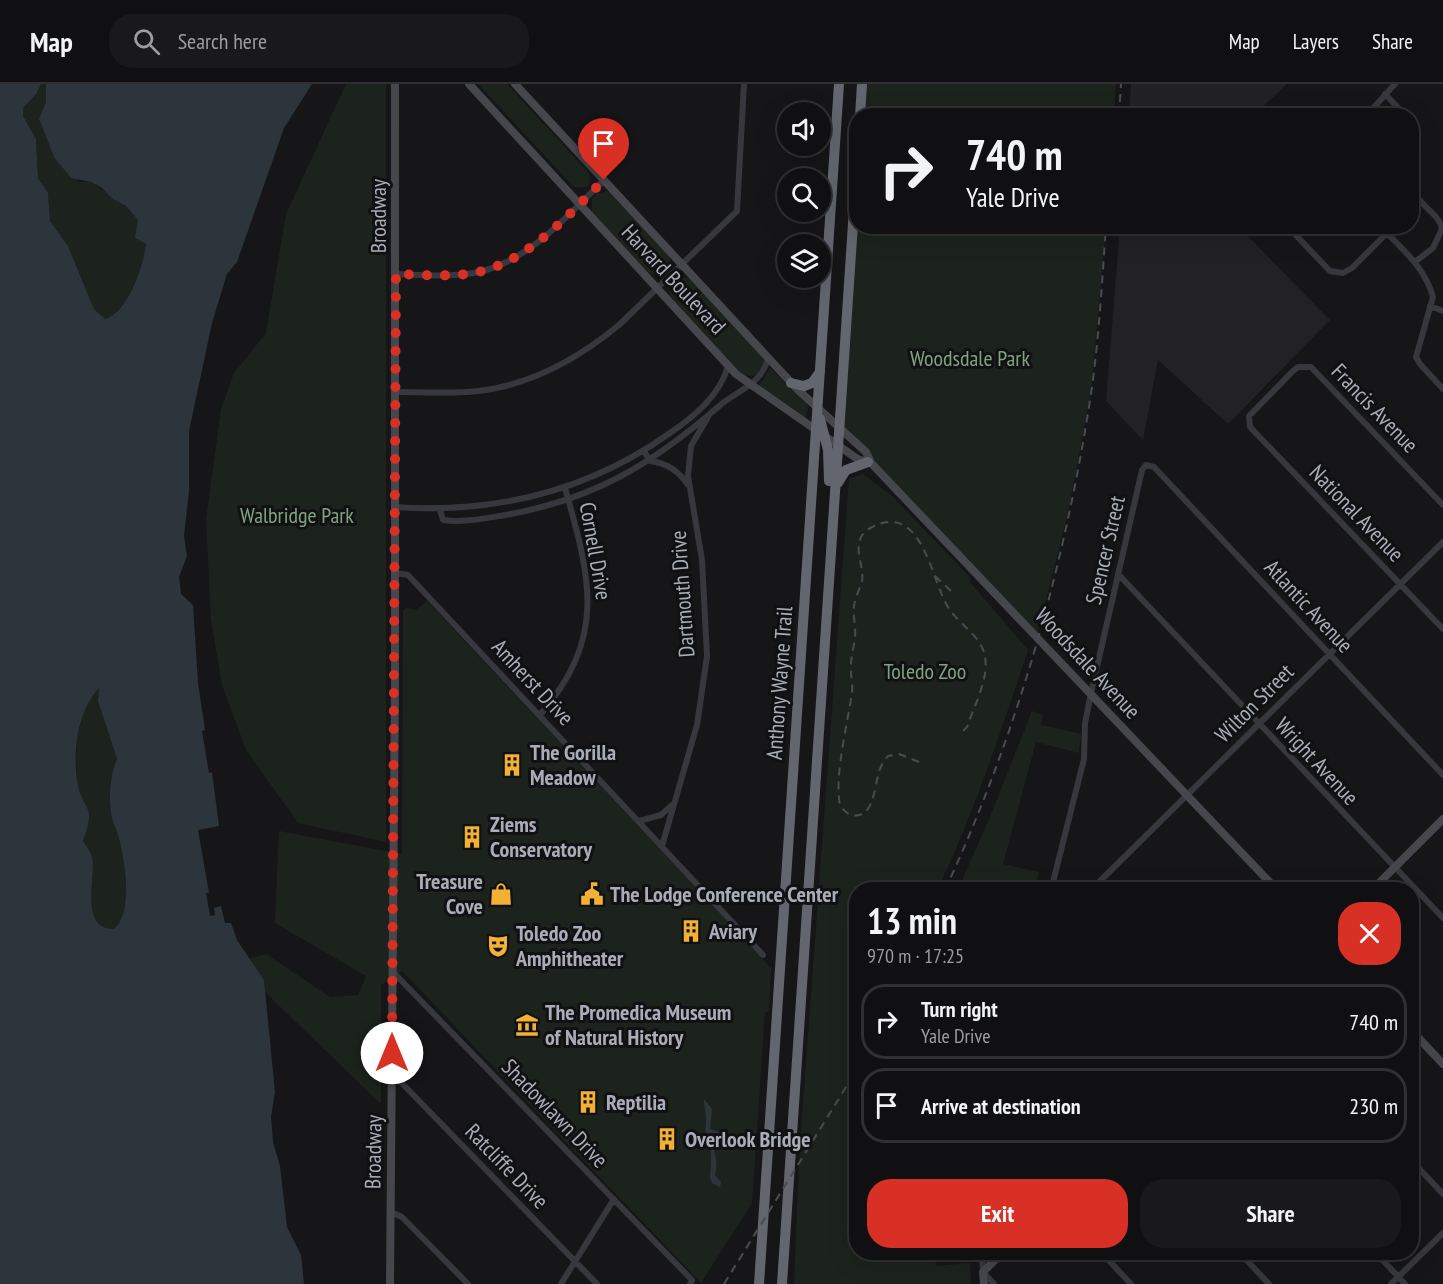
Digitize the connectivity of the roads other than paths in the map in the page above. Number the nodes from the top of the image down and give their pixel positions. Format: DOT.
graph roads {
  1 [pos="396,84"];
  2 [pos="469,84"];
  3 [pos="515,84"];
  4 [pos="744,84"];
  5 [pos="839,84"];
  6 [pos="862,84"];
  7 [pos="1395,84"];
  8 [pos="1385,94"];
  9 [pos="860,108"];
  10 [pos="1373,108"];
  11 [pos="1398,108"];
  12 [pos="604,180"];
  13 [pos="1419,196"];
  14 [pos="579,204"];
  15 [pos="852,234"];
  16 [pos="1295,234"];
  17 [pos="1386,234"];
  18 [pos="1388,234"];
  19 [pos="1415,261"];
  20 [pos="682,264"];
  21 [pos="396,274"];
  22 [pos="658,287"];
  23 [pos="1430,306"];
  24 [pos="1443,311"];
  25 [pos="768,358"];
  26 [pos="728,366"];
  27 [pos="820,372"];
  28 [pos="791,383"];
  29 [pos="752,386"];
  30 [pos="1443,388"];
  31 [pos="394,392"];
  32 [pos="704,405"];
  33 [pos="818,407"];
  34 [pos="710,415"];
  35 [pos="1248,420"];
  36 [pos="840,427"];
  37 [pos="820,433"];
  38 [pos="837,446"];
  39 [pos="644,451"];
  40 [pos="650,461"];
  41 [pos="869,462"];
  42 [pos="1146,465"];
  43 [pos="688,486"];
  44 [pos="566,488"];
  45 [pos="835,489"];
  46 [pos="569,500"];
  47 [pos="1443,505"];
  48 [pos="394,507"];
  49 [pos="440,510"];
  50 [pos="1443,542"];
  51 [pos="831,555"];
  52 [pos="395,573"];
  53 [pos="1118,574"];
  54 [pos="1401,584"];
  55 [pos="1443,629"];
  56 [pos="1330,654"];
  57 [pos="1091,693"];
  58 [pos="540,715"];
  59 [pos="1258,725"];
  60 [pos="1443,775"];
  61 [pos="1187,794"];
  62 [pos="672,804"];
  63 [pos="1443,819"];
  64 [pos="639,821"];
  65 [pos="662,846"];
  66 [pos="1393,868"];
  67 [pos="1053,882"];
  68 [pos="1099,882"];
  69 [pos="1270,882"];
  70 [pos="1380,882"];
  71 [pos="1407,882"];
  72 [pos="1419,894"];
  73 [pos="1443,918"];
  74 [pos="763,955"];
  75 [pos="392,971"];
  76 [pos="1419,1038"];
  77 [pos="1443,1064"];
  78 [pos="392,1073"];
  79 [pos="1419,1168"];
  80 [pos="1443,1194"];
  81 [pos="614,1199"];
  82 [pos="391,1212"];
  83 [pos="1443,1233"];
  84 [pos="1419,1256"];
  85 [pos="982,1260"];
  86 [pos="995,1260"];
  87 [pos="1108,1260"];
  88 [pos="1246,1260"];
  89 [pos="1382,1260"];
  90 [pos="1415,1260"];
  91 [pos="575,1262"];
  92 [pos="983,1272"];
  93 [pos="1398,1277"];
  94 [pos="691,1282"];
  95 [pos="390,1284"];
  96 [pos="468,1284"];
  97 [pos="561,1284"];
  98 [pos="597,1284"];
  99 [pos="759,1284"];
  100 [pos="782,1284"];
  101 [pos="984,1284"];
  102 [pos="994,1284"];
  103 [pos="1131,1284"];
  104 [pos="1269,1284"];
  105 [pos="1391,1284"];
  106 [pos="1405,1284"];
  1 -- 21 [label="street, Broadway"];
  2 -- 14 [label="street, Harvard Boulevard"];
  3 -- 12 [label="street, Harvard Boulevard"];
  4 -- 20 [label="street"];
  5 -- 27 [label="highway, Anthony Wayne Trail"];
  6 -- 9 [label="highway"];
  7 -- 8 [label="street"];
  8 -- 10 [label="street"];
  8 -- 11 [label="street"];
  12 -- 14 [label="street"];
  12 -- 20 [label="street, Harvard Boulevard"];
  13 -- 19 [label="street"];
  14 -- 21 [label="street"];
  14 -- 22 [label="street, Harvard Boulevard"];
  15 -- 36 [label="highway, Anthony Wayne Trail"];
  16 -- 17 [label="street"];
  18 -- 19 [label="street"];
  19 -- 23 [label="street"];
  20 -- 22 [label="street"];
  20 -- 25 [label="street, Harvard Boulevard"];
  21 -- 31 [label="street, Broadway"];
  22 -- 26 [label="street, Harvard Boulevard"];
  22 -- 31 [label="street"];
  23 -- 24 [label="street"];
  23 -- 30 [label="street"];
  25 -- 28 [label="street, Harvard Boulevard"];
  25 -- 29 [label="street"];
  26 -- 29 [label="street, Harvard Boulevard"];
  26 -- 32 [label="street"];
  27 -- 28 [label="highway"];
  27 -- 33 [label="highway, Anthony Wayne Trail"];
  28 -- 33 [label="street, Harvard Boulevard"];
  29 -- 34 [label="street"];
  29 -- 37 [label="street, Harvard Boulevard"];
  31 -- 48 [label="street, Broadway"];
  32 -- 34 [label="street"];
  32 -- 39 [label="street"];
  33 -- 36 [label="street, Woodsdale Avenue"];
  33 -- 37 [label="highway, Anthony Wayne Trail"];
  34 -- 40 [label="street"];
  34 -- 43 [label="street, Dartmouth Drive"];
  35 -- 47 [label="street, Francis Avenue"];
  35 -- 54 [label="street, National Avenue"];
  36 -- 38 [label="highway, Anthony Wayne Trail"];
  36 -- 41 [label="street, Woodsdale Avenue"];
  37 -- 38 [label="street, Woodsdale Avenue"];
  37 -- 51 [label="highway"];
  37 -- 99 [label="highway, Anthony Wayne Trail"];
  38 -- 41 [label="street, Woodsdale Avenue"];
  38 -- 45 [label="highway, Anthony Wayne Trail"];
  39 -- 40 [label="street"];
  39 -- 44 [label="street"];
  40 -- 43 [label="street"];
  40 -- 46 [label="street"];
  41 -- 45 [label="highway"];
  41 -- 57 [label="street, Woodsdale Avenue"];
  42 -- 53 [label="street, Spencer Street"];
  42 -- 56 [label="street, Atlantic Avenue"];
  43 -- 62 [label="street, Dartmouth Drive"];
  44 -- 46 [label="street, Cornell Drive"];
  44 -- 49 [label="street"];
  45 -- 51 [label="highway, Anthony Wayne Trail"];
  46 -- 49 [label="street"];
  46 -- 58 [label="street, Cornell Drive"];
  48 -- 49 [label="street"];
  48 -- 52 [label="street, Broadway"];
  50 -- 54 [label="street, Wilton Street"];
  51 -- 100 [label="highway, Anthony Wayne Trail"];
  52 -- 58 [label="street, Amherst Drive"];
  52 -- 75 [label="street, Broadway"];
  53 -- 57 [label="street, Spencer Street"];
  53 -- 59 [label="street, Wright Avenue"];
  54 -- 55 [label="street, National Avenue"];
  54 -- 56 [label="street, Wilton Street"];
  56 -- 59 [label="street, Wilton Street"];
  56 -- 60 [label="street, Atlantic Avenue"];
  57 -- 61 [label="street, Woodsdale Avenue"];
  57 -- 67 [label="street, Spencer Street"];
  58 -- 64 [label="street, Amherst Drive"];
  59 -- 61 [label="street, Wilton Street"];
  59 -- 66 [label="street, Wright Avenue"];
  61 -- 68 [label="street, Wilton Street"];
  61 -- 69 [label="street, Woodsdale Avenue"];
  62 -- 64 [label="street"];
  62 -- 65 [label="street, Dartmouth Drive"];
  63 -- 66 [label="street"];
  64 -- 65 [label="street, Amherst Drive"];
  65 -- 74 [label="street, Amherst Drive"];
  66 -- 70 [label="street"];
  66 -- 71 [label="street, Wright Avenue"];
  72 -- 73 [label="street, Wright Avenue"];
  75 -- 78 [label="street, Broadway"];
  75 -- 81 [label="street, Shadowlawn Drive"];
  76 -- 77 [label="street"];
  78 -- 82 [label="street, Broadway"];
  78 -- 91 [label="street, Ratcliffe Drive"];
  79 -- 80 [label="street"];
  81 -- 91 [label="street"];
  81 -- 94 [label="street, Shadowlawn Drive"];
  82 -- 95 [label="street, Broadway"];
  82 -- 96 [label="street"];
  83 -- 84 [label="street"];
  85 -- 92 [label="street"];
  86 -- 92 [label="street"];
  87 -- 103 [label="street"];
  88 -- 104 [label="street"];
  89 -- 93 [label="street"];
  90 -- 93 [label="street"];
  91 -- 97 [label="street"];
  91 -- 98 [label="street, Ratcliffe Drive"];
  92 -- 101 [label="street"];
  92 -- 102 [label="street"];
  93 -- 105 [label="street"];
  93 -- 106 [label="street"];
}
